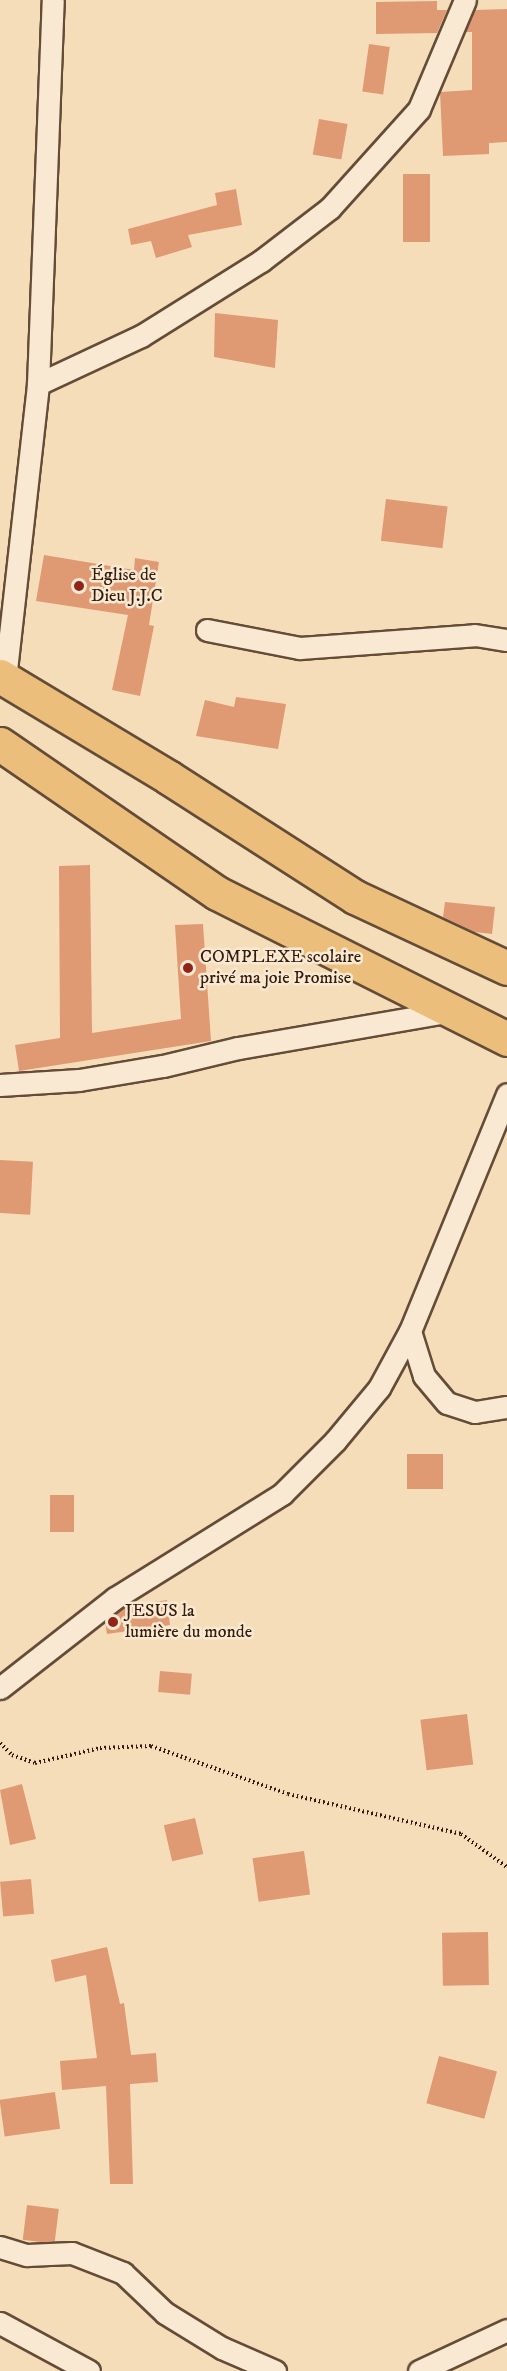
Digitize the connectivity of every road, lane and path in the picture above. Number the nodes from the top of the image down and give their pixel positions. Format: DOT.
graph roads {
  1 [pos="53,0"];
  2 [pos="465,0"];
  3 [pos="38,384"];
  4 [pos="207,630"];
  5 [pos="507,640"];
  6 [pos="2,677"];
  7 [pos="0,744"];
  8 [pos="507,968"];
  9 [pos="456,1010"];
  10 [pos="507,1039"];
  11 [pos="0,1085"];
  12 [pos="507,1094"];
  13 [pos="410,1331"];
  14 [pos="507,1407"];
  15 [pos="0,1688"];
  16 [pos="0,1743"];
  17 [pos="507,1867"];
  18 [pos="0,2247"];
  19 [pos="0,2323"];
  20 [pos="507,2330"];
  21 [pos="89,2371"];
  22 [pos="275,2371"];
  23 [pos="419,2371"];
  1 -- 3 [label="street"];
  2 -- 3 [label="street"];
  3 -- 6 [label="street"];
  4 -- 5 [label="street"];
  6 -- 8 [label="main road"];
  7 -- 9 [label="main road"];
  9 -- 10 [label="main road"];
  9 -- 11 [label="street"];
  12 -- 13 [label="street"];
  13 -- 14 [label="street"];
  13 -- 15 [label="street"];
  16 -- 17 [label="path"];
  18 -- 22 [label="street"];
  19 -- 21 [label="street"];
  20 -- 23 [label="street"];
}
